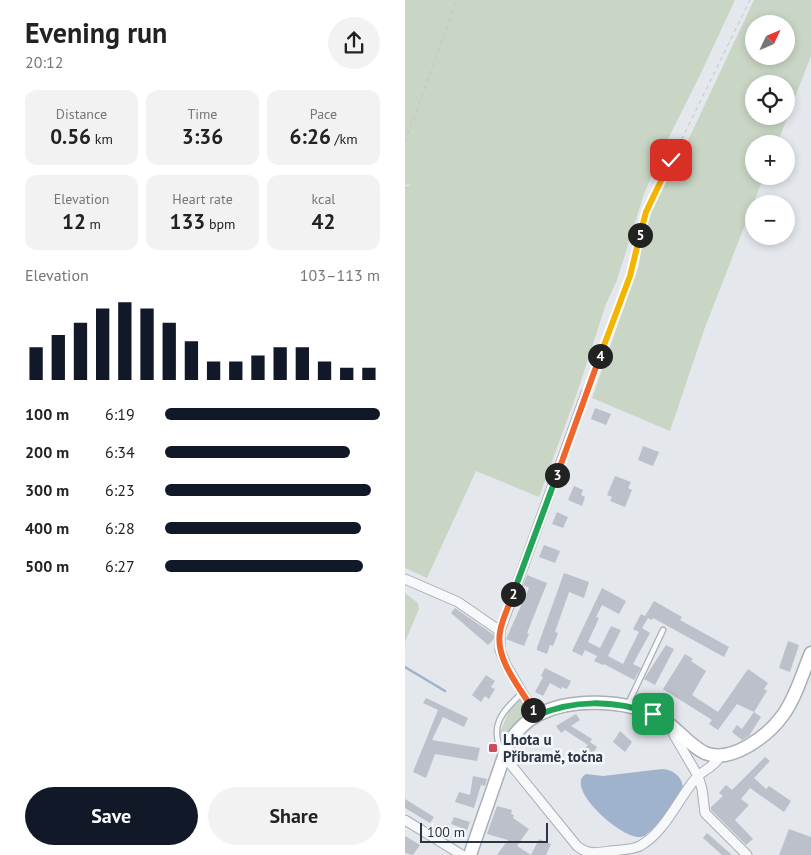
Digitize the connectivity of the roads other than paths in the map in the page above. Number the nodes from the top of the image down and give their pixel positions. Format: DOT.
graph roads {
  1 [pos="586,393"];
  2 [pos="405,579"];
  3 [pos="663,630"];
  4 [pos="500,632"];
  5 [pos="811,653"];
  6 [pos="523,692"];
  7 [pos="627,707"];
  8 [pos="536,716"];
  9 [pos="673,727"];
  10 [pos="503,755"];
  11 [pos="721,755"];
  12 [pos="698,776"];
  13 [pos="405,820"];
  14 [pos="581,853"];
  15 [pos="462,855"];
  16 [pos="470,855"];
  17 [pos="747,855"];
  1 -- 4 [label="street"];
  2 -- 4 [label="street"];
  3 -- 7 [label="lane"];
  4 -- 6 [label="street"];
  5 -- 11 [label="street"];
  6 -- 8 [label="street"];
  6 -- 10 [label="lane"];
  7 -- 8 [label="street"];
  7 -- 9 [label="street"];
  8 -- 10 [label="street"];
  9 -- 11 [label="street"];
  9 -- 12 [label="street"];
  10 -- 14 [label="street"];
  10 -- 16 [label="street"];
  11 -- 12 [label="street"];
  12 -- 14 [label="street"];
  12 -- 17 [label="street"];
  13 -- 15 [label="street"];
}
